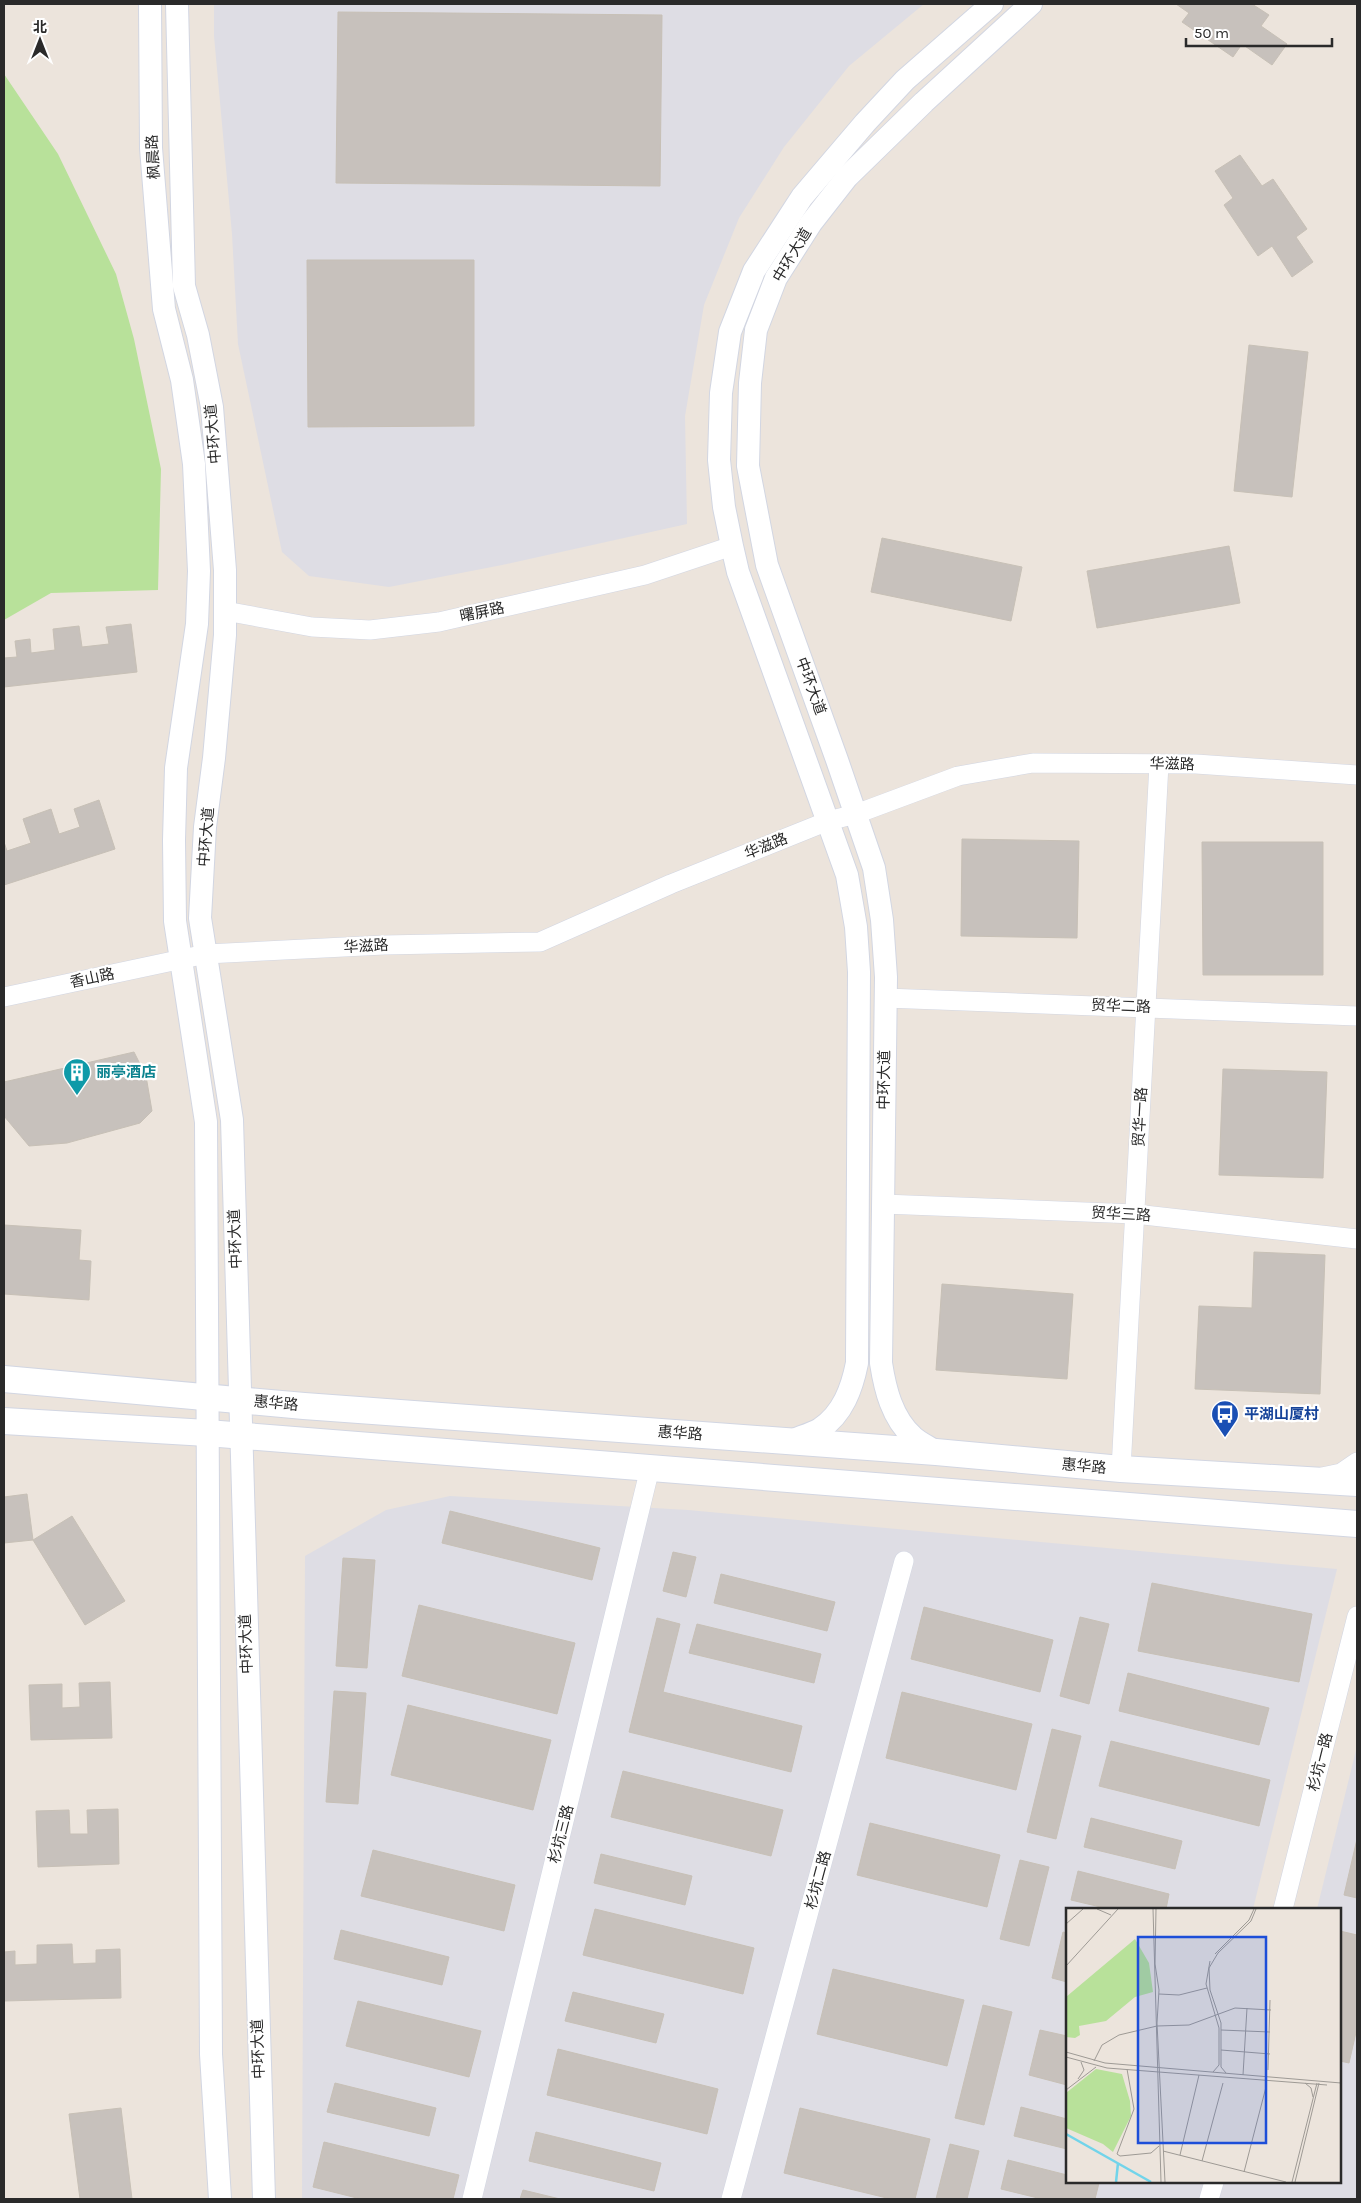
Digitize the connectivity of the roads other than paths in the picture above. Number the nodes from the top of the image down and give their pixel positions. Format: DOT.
graph roads {
  1 [pos="150,4"];
  2 [pos="177,4"];
  3 [pos="992,4"];
  4 [pos="1031,4"];
  5 [pos="184,286"];
  6 [pos="164,310"];
  7 [pos="732,546"];
  8 [pos="226,611"];
  9 [pos="1160,764"];
  10 [pos="1357,775"];
  11 [pos="856,814"];
  12 [pos="828,821"];
  13 [pos="206,954"];
  14 [pos="181,960"];
  15 [pos="4,996"];
  16 [pos="885,998"];
  17 [pos="1146,1007"];
  18 [pos="1357,1016"];
  19 [pos="883,1204"];
  20 [pos="1135,1214"];
  21 [pos="1357,1239"];
  22 [pos="4,1379"];
  23 [pos="207,1397"];
  24 [pos="240,1400"];
  25 [pos="4,1421"];
  26 [pos="207,1433"];
  27 [pos="240,1436"];
  28 [pos="791,1441"];
  29 [pos="936,1452"];
  30 [pos="1357,1462"];
  31 [pos="650,1468"];
  32 [pos="1122,1469"];
  33 [pos="1313,1480"];
  34 [pos="1357,1483"];
  35 [pos="1357,1524"];
  36 [pos="904,1561"];
  37 [pos="1357,1616"];
  38 [pos="1283,1908"];
  39 [pos="1214,2183"];
  40 [pos="220,2199"];
  41 [pos="264,2199"];
  42 [pos="472,2199"];
  43 [pos="731,2199"];
  44 [pos="1209,2199"];
  1 -- 6 [label="street, 枫晨路"];
  2 -- 5 [label="street, 枫晨路"];
  3 -- 7 [label="street, 中环大道"];
  4 -- 11 [label="street, 中环大道"];
  5 -- 8 [label="street, 中环大道"];
  6 -- 14 [label="street, 中环大道"];
  7 -- 8 [label="street, 曙屏路"];
  7 -- 12 [label="street, 中环大道"];
  8 -- 13 [label="street, 中环大道"];
  9 -- 10 [label="street, 华滋路"];
  9 -- 11 [label="street, 华滋路"];
  9 -- 17 [label="street, 贸华一路"];
  11 -- 12 [label="street, 华滋路"];
  11 -- 16 [label="street, 中环大道"];
  12 -- 13 [label="street, 华滋路"];
  12 -- 28 [label="street, 中环大道"];
  13 -- 14 [label="street, 华滋路"];
  13 -- 24 [label="street, 中环大道"];
  14 -- 15 [label="street, 香山路"];
  14 -- 23 [label="street, 中环大道"];
  16 -- 17 [label="street, 贸华二路"];
  16 -- 19 [label="street, 中环大道"];
  17 -- 18 [label="street, 贸华二路"];
  17 -- 20 [label="street, 贸华一路"];
  19 -- 20 [label="street, 贸华三路"];
  19 -- 29 [label="street, 中环大道"];
  20 -- 21 [label="street, 贸华三路"];
  20 -- 32 [label="street, 贸华一路"];
  22 -- 23 [label="main road, 惠华路"];
  23 -- 24 [label="main road, 惠华路"];
  23 -- 26 [label="street, 中环大道"];
  24 -- 27 [label="street, 中环大道"];
  24 -- 28 [label="main road, 惠华路"];
  25 -- 26 [label="main road"];
  26 -- 27 [label="main road"];
  26 -- 40 [label="street, 中环大道"];
  27 -- 31 [label="main road"];
  27 -- 41 [label="street, 中环大道"];
  28 -- 29 [label="main road, 惠华路"];
  29 -- 32 [label="main road, 惠华路"];
  30 -- 33 [label="street"];
  31 -- 35 [label="main road"];
  31 -- 42 [label="street, 杉坑三路"];
  32 -- 33 [label="main road, 惠华路"];
  33 -- 34 [label="main road, 惠华路"];
  36 -- 43 [label="street, 杉坑二路"];
  37 -- 38 [label="street, 杉坑一路"];
  39 -- 44 [label="street"];
}
